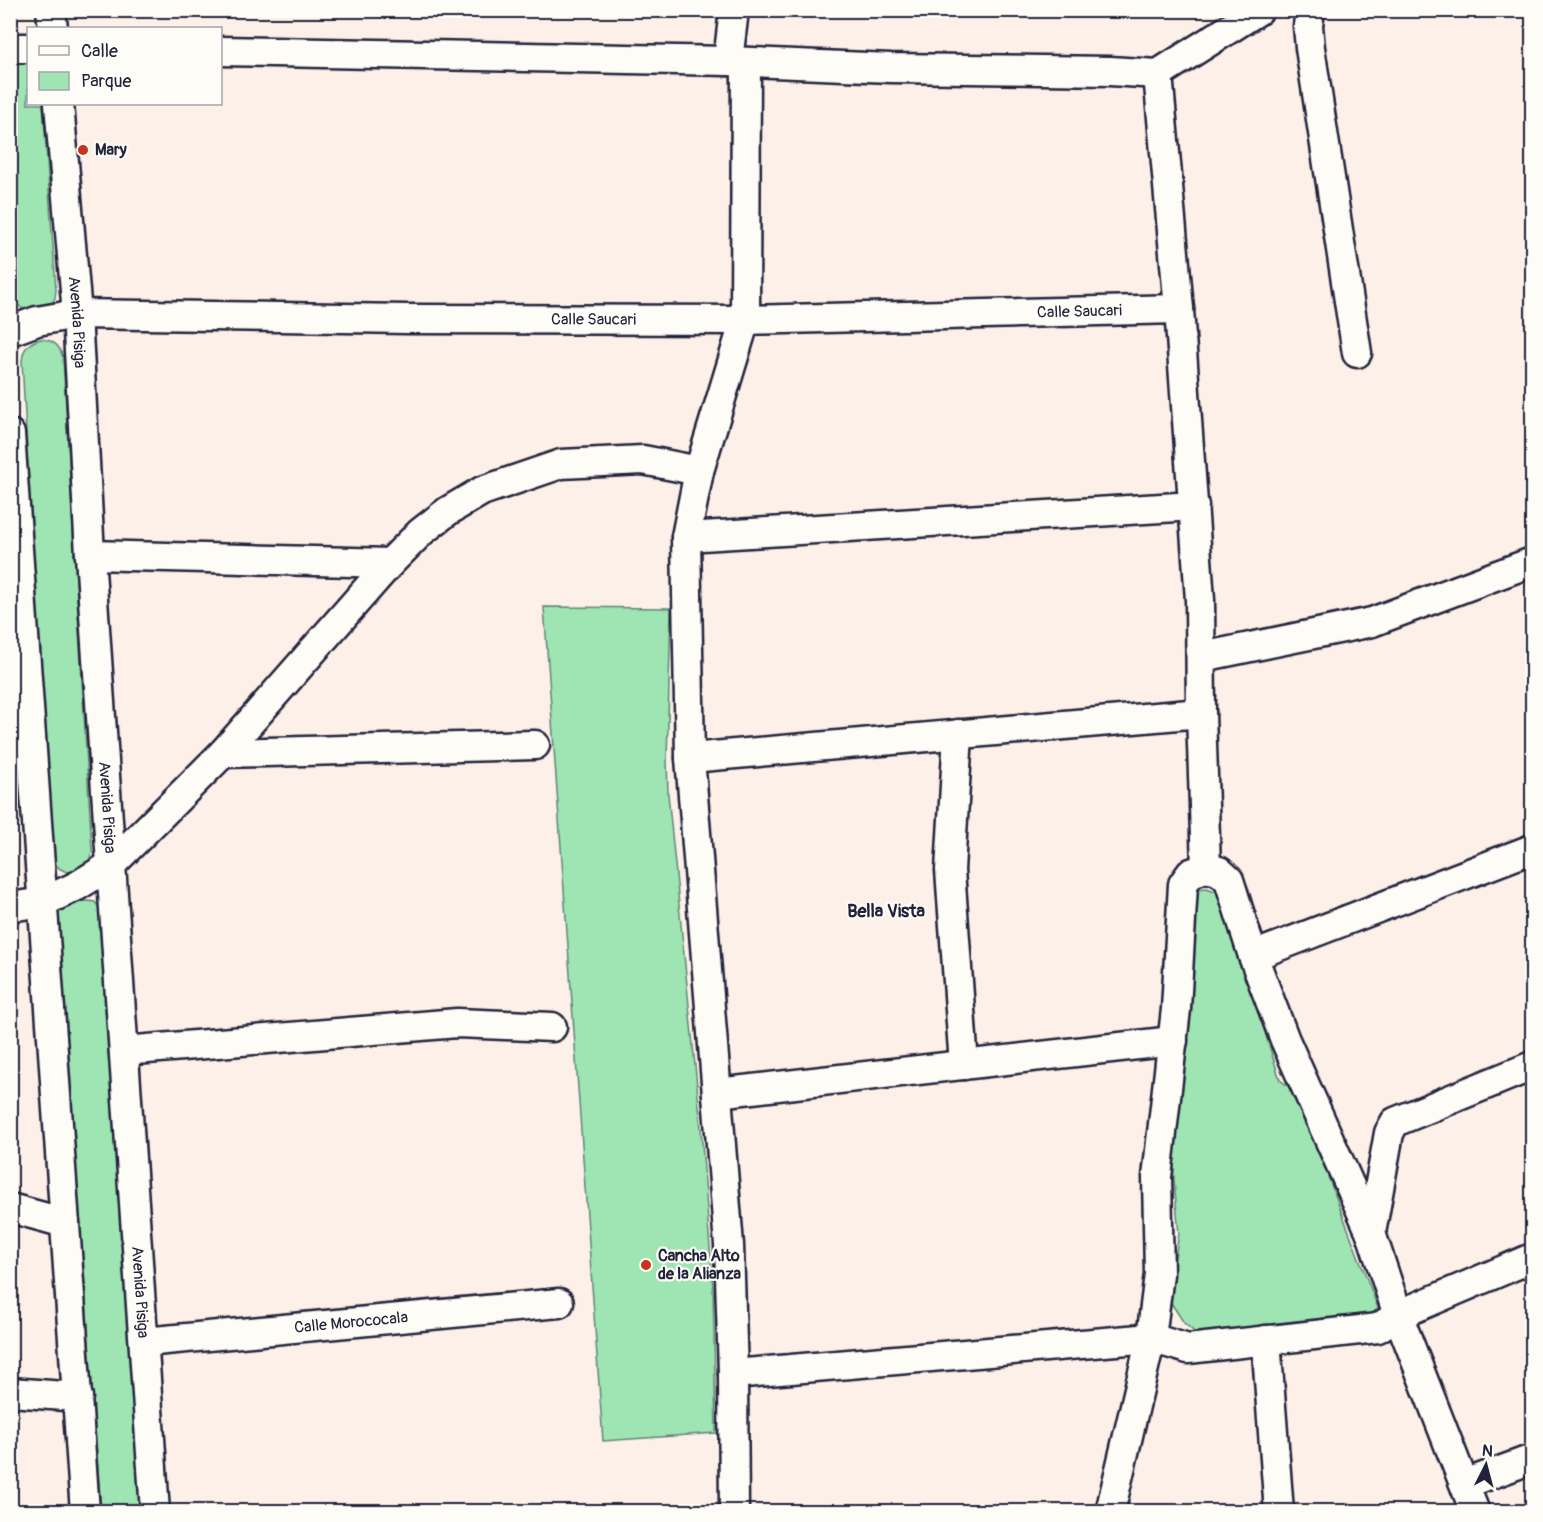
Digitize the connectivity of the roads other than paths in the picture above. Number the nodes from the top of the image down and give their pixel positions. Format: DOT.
graph roads {
  1 [pos="51,10"];
  2 [pos="1259,10"];
  3 [pos="1310,10"];
  4 [pos="741,13"];
  5 [pos="53,27"];
  6 [pos="10,48"];
  7 [pos="27,48"];
  8 [pos="222,51"];
  9 [pos="737,62"];
  10 [pos="1158,74"];
  11 [pos="59,105"];
  12 [pos="1179,309"];
  13 [pos="77,314"];
  14 [pos="745,320"];
  15 [pos="10,331"];
  16 [pos="1357,353"];
  17 [pos="10,434"];
  18 [pos="699,471"];
  19 [pos="1194,506"];
  20 [pos="686,537"];
  21 [pos="90,555"];
  22 [pos="1533,562"];
  23 [pos="390,563"];
  24 [pos="1202,657"];
  25 [pos="1201,713"];
  26 [pos="958,734"];
  27 [pos="535,745"];
  28 [pos="223,753"];
  29 [pos="690,758"];
  30 [pos="1533,849"];
  31 [pos="111,865"];
  32 [pos="1206,868"];
  33 [pos="43,902"];
  34 [pos="10,907"];
  35 [pos="1253,956"];
  36 [pos="552,1027"];
  37 [pos="1173,1041"];
  38 [pos="124,1051"];
  39 [pos="964,1065"];
  40 [pos="1533,1066"];
  41 [pos="717,1093"];
  42 [pos="10,1208"];
  43 [pos="65,1223"];
  44 [pos="1371,1233"];
  45 [pos="1533,1258"];
  46 [pos="559,1303"];
  47 [pos="1398,1315"];
  48 [pos="1150,1338"];
  49 [pos="1266,1340"];
  50 [pos="144,1342"];
  51 [pos="734,1374"];
  52 [pos="10,1392"];
  53 [pos="78,1397"];
  54 [pos="1533,1459"];
  55 [pos="1465,1484"];
  56 [pos="85,1512"];
  57 [pos="155,1512"];
  58 [pos="734,1512"];
  59 [pos="1110,1512"];
  60 [pos="1279,1512"];
  61 [pos="1475,1512"];
  1 -- 5 [label="street"];
  2 -- 10 [label="street"];
  3 -- 16 [label="street"];
  4 -- 9 [label="street"];
  6 -- 7 [label="street"];
  8 -- 9 [label="street"];
  9 -- 10 [label="street"];
  9 -- 14 [label="street"];
  10 -- 12 [label="street"];
  11 -- 13 [label="street, Avenida Pisiga"];
  12 -- 14 [label="street, Calle Saucari"];
  12 -- 19 [label="street"];
  13 -- 14 [label="street, Calle Saucari"];
  13 -- 15 [label="street, Calle Saucari"];
  13 -- 21 [label="street, Avenida Pisiga"];
  14 -- 18 [label="street"];
  17 -- 33 [label="street"];
  18 -- 20 [label="street"];
  18 -- 23 [label="street"];
  19 -- 20 [label="street"];
  19 -- 24 [label="street"];
  20 -- 29 [label="street"];
  21 -- 23 [label="street"];
  21 -- 31 [label="street, Avenida Pisiga"];
  22 -- 24 [label="street"];
  23 -- 28 [label="street"];
  24 -- 25 [label="street"];
  25 -- 26 [label="street"];
  25 -- 32 [label="street"];
  26 -- 29 [label="street"];
  26 -- 39 [label="street"];
  27 -- 28 [label="street"];
  28 -- 31 [label="street"];
  29 -- 41 [label="street"];
  30 -- 35 [label="street"];
  31 -- 33 [label="street"];
  31 -- 38 [label="street, Avenida Pisiga"];
  32 -- 35 [label="street"];
  32 -- 37 [label="street"];
  33 -- 34 [label="street"];
  33 -- 43 [label="street"];
  35 -- 44 [label="street"];
  36 -- 38 [label="street"];
  37 -- 39 [label="street"];
  37 -- 48 [label="street"];
  38 -- 50 [label="street, Avenida Pisiga"];
  39 -- 41 [label="street"];
  40 -- 44 [label="street"];
  41 -- 51 [label="street"];
  42 -- 43 [label="street"];
  43 -- 53 [label="street"];
  44 -- 47 [label="street"];
  45 -- 47 [label="street"];
  46 -- 50 [label="street, Calle Morococala"];
  47 -- 49 [label="street"];
  47 -- 55 [label="street"];
  48 -- 49 [label="street"];
  48 -- 51 [label="street"];
  48 -- 59 [label="street"];
  49 -- 60 [label="street"];
  50 -- 57 [label="street, Avenida Pisiga"];
  51 -- 58 [label="street"];
  52 -- 53 [label="street"];
  53 -- 56 [label="street"];
  54 -- 55 [label="street"];
  55 -- 61 [label="street"];
}
